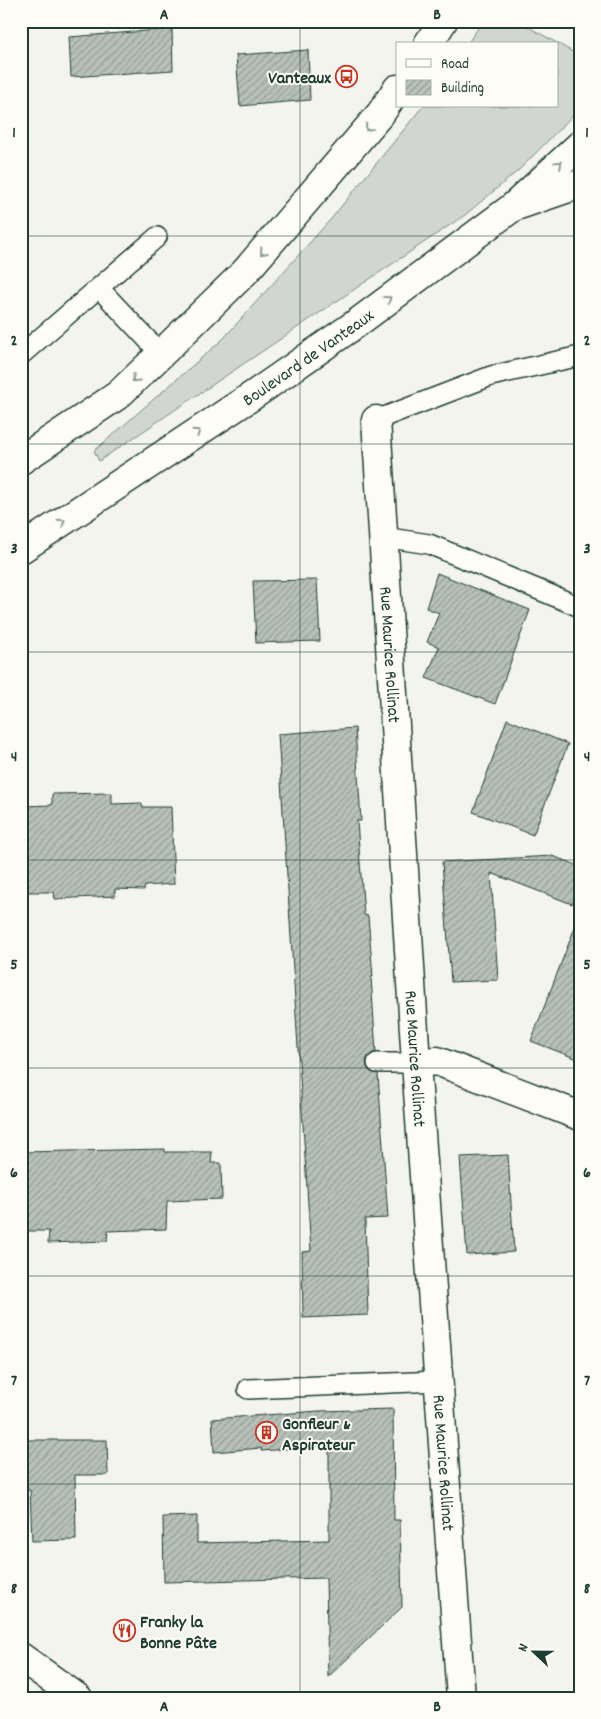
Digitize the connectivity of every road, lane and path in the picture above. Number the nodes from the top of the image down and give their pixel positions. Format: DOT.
graph roads {
  1 [pos="443,21"];
  2 [pos="429,42"];
  3 [pos="396,90"];
  4 [pos="580,145"];
  5 [pos="580,184"];
  6 [pos="513,207"];
  7 [pos="157,238"];
  8 [pos="99,288"];
  9 [pos="161,354"];
  10 [pos="21,355"];
  11 [pos="580,356"];
  12 [pos="376,420"];
  13 [pos="21,460"];
  14 [pos="383,537"];
  15 [pos="21,549"];
  16 [pos="580,607"];
  17 [pos="416,1062"];
  18 [pos="377,1063"];
  19 [pos="580,1116"];
  20 [pos="438,1381"];
  21 [pos="248,1389"];
  22 [pos="21,1657"];
  23 [pos="78,1698"];
  24 [pos="461,1698"];
  1 -- 2 [label="street"];
  3 -- 9 [label="street, one-way"];
  6 -- 4 [label="street, Boulevard de Vanteaux, one-way"];
  5 -- 6 [label="street"];
  15 -- 6 [label="street, Boulevard de Vanteaux, one-way"];
  7 -- 8 [label="lane"];
  8 -- 9 [label="lane"];
  8 -- 10 [label="lane"];
  9 -- 13 [label="street, one-way"];
  11 -- 12 [label="lane"];
  12 -- 14 [label="street, Rue Maurice Rollinat"];
  14 -- 16 [label="lane"];
  14 -- 17 [label="street, Rue Maurice Rollinat"];
  17 -- 18 [label="lane"];
  17 -- 19 [label="street"];
  17 -- 20 [label="street, Rue Maurice Rollinat"];
  20 -- 21 [label="lane"];
  20 -- 24 [label="street, Rue Maurice Rollinat"];
  22 -- 23 [label="street"];
}
